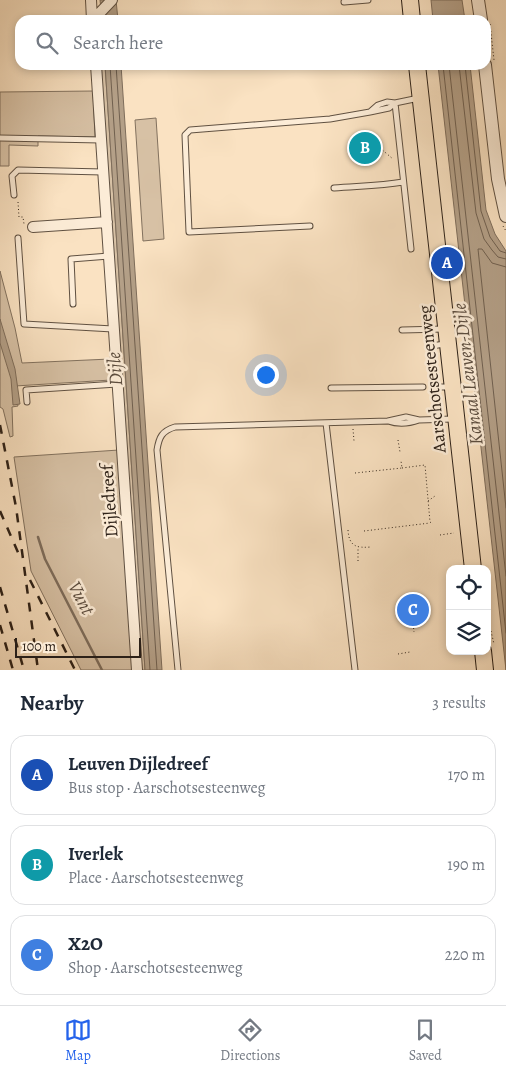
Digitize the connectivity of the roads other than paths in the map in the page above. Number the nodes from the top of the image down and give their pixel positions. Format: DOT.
graph roads {
  1 [pos="91,0"];
  2 [pos="112,0"];
  3 [pos="368,0"];
  4 [pos="410,0"];
  5 [pos="478,0"];
  6 [pos="344,2"];
  7 [pos="92,15"];
  8 [pos="95,15"];
  9 [pos="412,15"];
  10 [pos="480,15"];
  11 [pos="96,70"];
  12 [pos="418,70"];
  13 [pos="487,70"];
  14 [pos="421,98"];
  15 [pos="394,102"];
  16 [pos="0,138"];
  17 [pos="101,140"];
  18 [pos="103,172"];
  19 [pos="403,182"];
  20 [pos="334,188"];
  21 [pos="14,195"];
  22 [pos="506,216"];
  23 [pos="106,222"];
  24 [pos="310,226"];
  25 [pos="33,227"];
  26 [pos="18,238"];
  27 [pos="411,248"];
  28 [pos="109,256"];
  29 [pos="74,304"];
  30 [pos="113,329"];
  31 [pos="402,330"];
  32 [pos="440,342"];
  33 [pos="117,384"];
  34 [pos="423,387"];
  35 [pos="331,388"];
  36 [pos="27,402"];
  37 [pos="456,419"];
  38 [pos="326,423"];
  39 [pos="473,565"];
  40 [pos="488,655"];
  41 [pos="137,670"];
  42 [pos="178,670"];
  43 [pos="354,670"];
  44 [pos="485,670"];
  1 -- 7 [label="street"];
  2 -- 8 [label="street"];
  3 -- 6 [label="lane"];
  4 -- 9 [label="main road"];
  5 -- 10 [label="street"];
  11 -- 17 [label="street, Dijledreef"];
  12 -- 14 [label="main road, Aarschotsesteenweg"];
  13 -- 22 [label="street"];
  14 -- 15 [label="lane"];
  14 -- 32 [label="main road, Aarschotsesteenweg"];
  15 -- 19 [label="lane"];
  15 -- 24 [label="lane"];
  16 -- 17 [label="lane"];
  17 -- 18 [label="street, Dijledreef"];
  18 -- 21 [label="lane"];
  18 -- 23 [label="street, Dijledreef"];
  19 -- 20 [label="lane"];
  19 -- 27 [label="lane"];
  23 -- 25 [label="street"];
  23 -- 28 [label="street, Dijledreef"];
  26 -- 30 [label="lane"];
  28 -- 29 [label="lane"];
  28 -- 30 [label="street, Dijledreef"];
  30 -- 33 [label="street, Dijledreef"];
  31 -- 32 [label="lane"];
  32 -- 37 [label="main road, Aarschotsesteenweg"];
  33 -- 36 [label="lane"];
  33 -- 41 [label="street, Dijledreef"];
  34 -- 35 [label="lane"];
  37 -- 38 [label="lane"];
  37 -- 39 [label="main road, Aarschotsesteenweg"];
  38 -- 42 [label="lane"];
  38 -- 43 [label="lane"];
  40 -- 44 [label="main road"];
}
